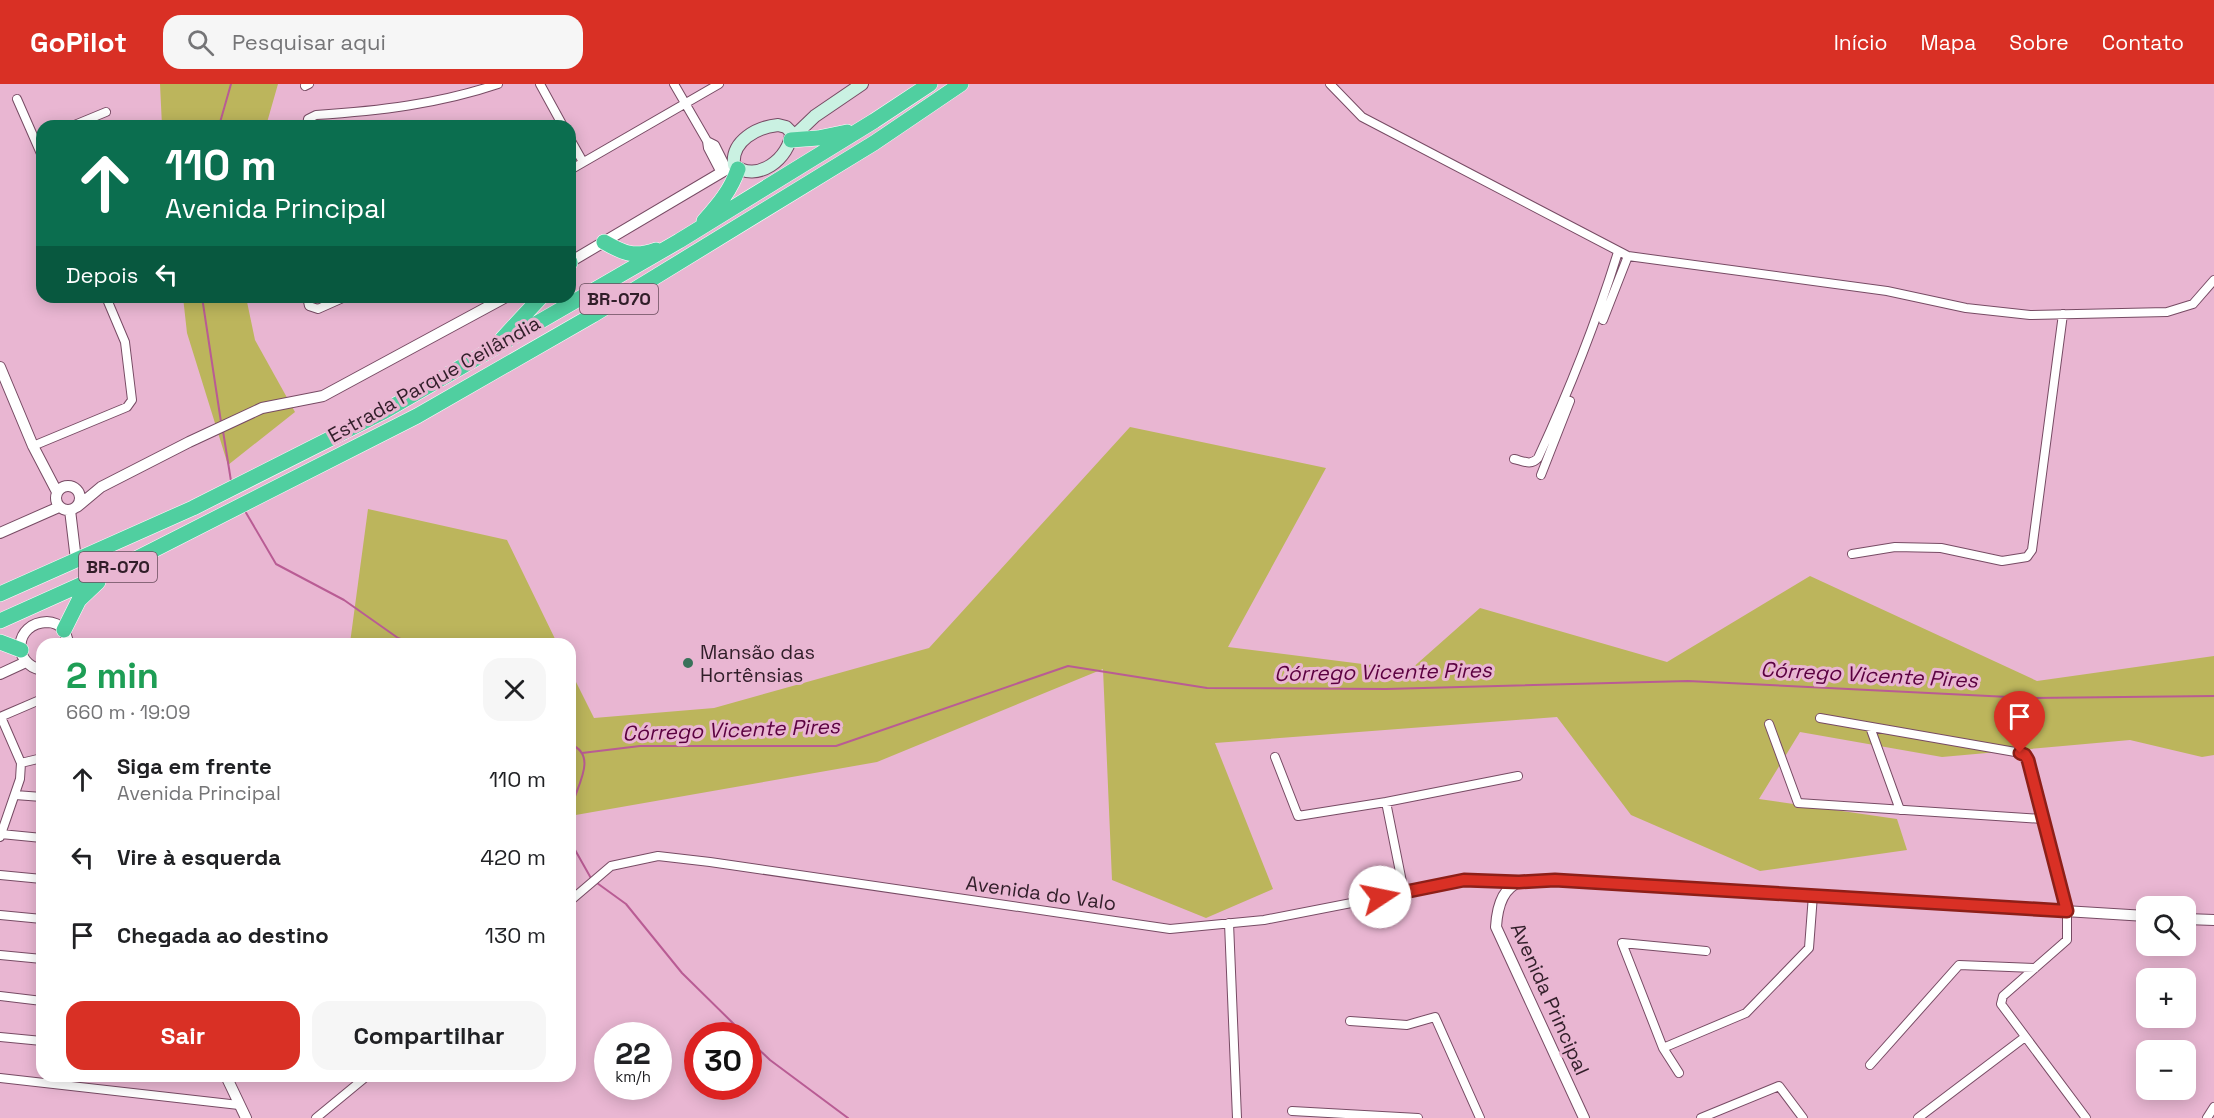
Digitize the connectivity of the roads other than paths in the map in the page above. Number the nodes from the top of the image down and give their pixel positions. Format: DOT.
graph roads {
  1 [pos="498,84"];
  2 [pos="540,84"];
  3 [pos="674,84"];
  4 [pos="719,84"];
  5 [pos="862,84"];
  6 [pos="930,84"];
  7 [pos="961,84"];
  8 [pos="1329,84"];
  9 [pos="17,99"];
  10 [pos="685,103"];
  11 [pos="106,112"];
  12 [pos="87,120"];
  13 [pos="308,120"];
  14 [pos="560,120"];
  15 [pos="861,128"];
  16 [pos="36,134"];
  17 [pos="789,135"];
  18 [pos="576,150"];
  19 [pos="583,162"];
  20 [pos="576,166"];
  21 [pos="730,169"];
  22 [pos="692,233"];
  23 [pos="604,242"];
  24 [pos="679,242"];
  25 [pos="1618,252"];
  26 [pos="1628,256"];
  27 [pos="576,258"];
  28 [pos="2214,280"];
  29 [pos="576,301"];
  30 [pos="108,303"];
  31 [pos="308,303"];
  32 [pos="332,303"];
  33 [pos="495,303"];
  34 [pos="535,303"];
  35 [pos="573,303"];
  36 [pos="2063,314"];
  37 [pos="492,350"];
  38 [pos="0,367"];
  39 [pos="33,446"];
  40 [pos="1514,459"];
  41 [pos="44,466"];
  42 [pos="1541,475"];
  43 [pos="70,485"];
  44 [pos="101,487"];
  45 [pos="57,492"];
  46 [pos="69,508"];
  47 [pos="0,532"];
  48 [pos="1852,554"];
  49 [pos="76,560"];
  50 [pos="120,567"];
  51 [pos="0,594"];
  52 [pos="0,621"];
  53 [pos="66,637"];
  54 [pos="0,642"];
  55 [pos="23,656"];
  56 [pos="36,666"];
  57 [pos="0,674"];
  58 [pos="36,702"];
  59 [pos="1,717"];
  60 [pos="1820,718"];
  61 [pos="1769,724"];
  62 [pos="1870,727"];
  63 [pos="1275,757"];
  64 [pos="36,759"];
  65 [pos="21,763"];
  66 [pos="1518,776"];
  67 [pos="15,795"];
  68 [pos="36,797"];
  69 [pos="1386,802"];
  70 [pos="1900,810"];
  71 [pos="2043,819"];
  72 [pos="1,836"];
  73 [pos="36,838"];
  74 [pos="0,875"];
  75 [pos="36,878"];
  76 [pos="1519,882"];
  77 [pos="1404,892"];
  78 [pos="1813,895"];
  79 [pos="576,896"];
  80 [pos="2067,911"];
  81 [pos="0,915"];
  82 [pos="2136,915"];
  83 [pos="36,919"];
  84 [pos="2196,920"];
  85 [pos="2214,921"];
  86 [pos="1228,923"];
  87 [pos="1706,951"];
  88 [pos="0,956"];
  89 [pos="36,959"];
  90 [pos="2035,968"];
  91 [pos="0,996"];
  92 [pos="36,999"];
  93 [pos="1350,1021"];
  94 [pos="0,1037"];
  95 [pos="2025,1037"];
  96 [pos="36,1040"];
  97 [pos="1663,1048"];
  98 [pos="1870,1065"];
  99 [pos="1679,1073"];
  100 [pos="0,1078"];
  101 [pos="229,1082"];
  102 [pos="360,1082"];
  103 [pos="239,1105"];
  104 [pos="2214,1107"];
  105 [pos="1292,1111"];
  106 [pos="246,1118"];
  107 [pos="316,1118"];
  108 [pos="1237,1118"];
  109 [pos="1418,1118"];
  110 [pos="1480,1118"];
  111 [pos="1584,1118"];
  112 [pos="1701,1118"];
  113 [pos="1803,1118"];
  114 [pos="1918,1118"];
  115 [pos="2086,1118"];
  116 [pos="2206,1118"];
  1 -- 13 [label="street"];
  2 -- 14 [label="street"];
  3 -- 10 [label="street"];
  4 -- 10 [label="street"];
  5 -- 17 [label="main road"];
  6 -- 15 [label="highway, Estrada Parque Ceilândia / BR-070"];
  7 -- 50 [label="highway, Estrada Parque Ceilândia / BR-070"];
  8 -- 25 [label="street"];
  9 -- 16 [label="street"];
  10 -- 19 [label="street"];
  10 -- 21 [label="street"];
  11 -- 12 [label="street"];
  15 -- 17 [label="highway"];
  15 -- 22 [label="highway, Estrada Parque Ceilândia / BR-070"];
  17 -- 21 [label="main road"];
  17 -- 21 [label="main road"];
  18 -- 19 [label="street"];
  19 -- 20 [label="street"];
  21 -- 22 [label="highway"];
  21 -- 23 [label="street"];
  22 -- 24 [label="highway, Estrada Parque Ceilândia / BR-070"];
  23 -- 24 [label="highway"];
  23 -- 27 [label="street"];
  24 -- 29 [label="highway, Estrada Parque Ceilândia / BR-070"];
  25 -- 26 [label="street"];
  25 -- 40 [label="street"];
  26 -- 36 [label="street"];
  26 -- 42 [label="street"];
  28 -- 36 [label="street"];
  30 -- 39 [label="street"];
  31 -- 32 [label="street"];
  33 -- 44 [label="street"];
  34 -- 37 [label="highway"];
  35 -- 37 [label="highway, Estrada Parque Ceilândia / BR-070"];
  36 -- 48 [label="street"];
  37 -- 49 [label="highway, Estrada Parque Ceilândia / BR-070"];
  38 -- 39 [label="street"];
  39 -- 41 [label="street"];
  41 -- 43 [label="street"];
  41 -- 45 [label="street"];
  43 -- 44 [label="street"];
  43 -- 45 [label="street"];
  43 -- 46 [label="street"];
  44 -- 46 [label="street"];
  45 -- 46 [label="street"];
  46 -- 47 [label="street"];
  46 -- 49 [label="street"];
  49 -- 51 [label="highway, Estrada Parque Ceilândia / BR-070"];
  50 -- 52 [label="highway, Estrada Parque Ceilândia / BR-070"];
  50 -- 53 [label="highway"];
  53 -- 55 [label="street"];
  54 -- 55 [label="highway"];
  55 -- 56 [label="street"];
  55 -- 57 [label="street"];
  58 -- 59 [label="street"];
  59 -- 65 [label="street"];
  60 -- 62 [label="street"];
  61 -- 70 [label="street"];
  62 -- 70 [label="street"];
  62 -- 71 [label="street"];
  63 -- 69 [label="street"];
  64 -- 65 [label="street"];
  65 -- 67 [label="street"];
  66 -- 69 [label="street"];
  67 -- 68 [label="street"];
  67 -- 72 [label="street"];
  69 -- 77 [label="street"];
  70 -- 71 [label="street"];
  71 -- 80 [label="street"];
  72 -- 73 [label="street"];
  74 -- 75 [label="street"];
  76 -- 77 [label="street, Avenida do Valo"];
  76 -- 78 [label="street"];
  76 -- 111 [label="street, Avenida Principal"];
  77 -- 86 [label="street, Avenida do Valo"];
  78 -- 80 [label="street"];
  78 -- 97 [label="street"];
  79 -- 86 [label="street, Avenida do Valo"];
  80 -- 82 [label="street"];
  80 -- 90 [label="street"];
  81 -- 83 [label="street"];
  84 -- 85 [label="street"];
  86 -- 108 [label="street"];
  87 -- 97 [label="street"];
  88 -- 89 [label="street"];
  90 -- 95 [label="street"];
  90 -- 98 [label="street"];
  91 -- 92 [label="street"];
  93 -- 110 [label="street"];
  94 -- 96 [label="street"];
  95 -- 114 [label="street"];
  95 -- 115 [label="street"];
  97 -- 99 [label="street"];
  100 -- 103 [label="street"];
  101 -- 103 [label="street"];
  102 -- 107 [label="street"];
  103 -- 106 [label="street"];
  104 -- 116 [label="street"];
  105 -- 109 [label="street"];
  112 -- 113 [label="street"];
}
